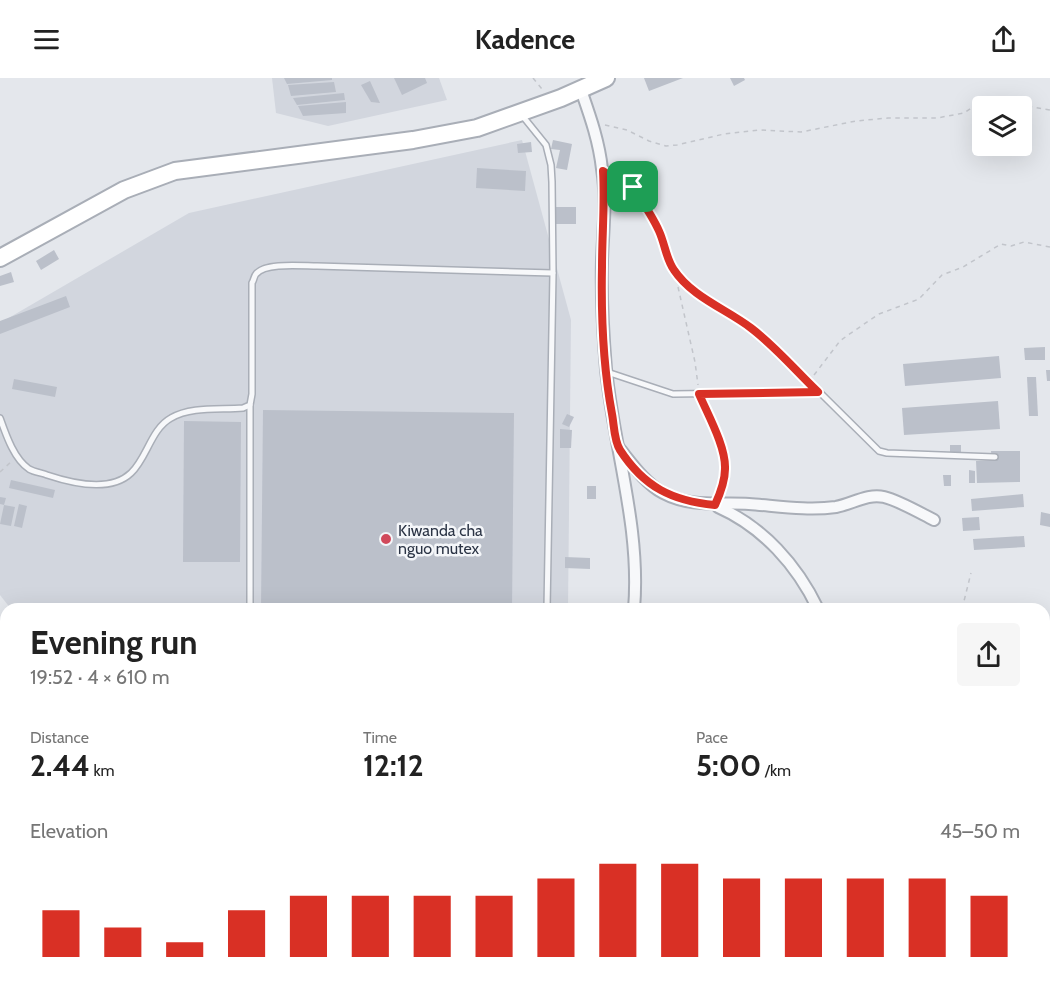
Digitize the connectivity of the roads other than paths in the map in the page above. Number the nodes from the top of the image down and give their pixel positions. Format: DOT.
graph roads {
  1 [pos="606,78"];
  2 [pos="581,90"];
  3 [pos="520,113"];
  4 [pos="603,171"];
  5 [pos="0,258"];
  6 [pos="553,273"];
  7 [pos="606,372"];
  8 [pos="818,392"];
  9 [pos="250,405"];
  10 [pos="0,418"];
  11 [pos="619,448"];
  12 [pos="995,457"];
  13 [pos="715,505"];
  14 [pos="934,520"];
  15 [pos="250,603"];
  16 [pos="547,603"];
  17 [pos="634,603"];
  18 [pos="815,603"];
  1 -- 2 [label="street"];
  2 -- 3 [label="street"];
  2 -- 4 [label="street"];
  3 -- 5 [label="street"];
  3 -- 6 [label="lane"];
  4 -- 7 [label="street"];
  4 -- 8 [label="lane"];
  6 -- 9 [label="lane"];
  6 -- 16 [label="lane"];
  7 -- 8 [label="lane"];
  7 -- 11 [label="street"];
  8 -- 12 [label="lane"];
  9 -- 10 [label="lane"];
  9 -- 15 [label="lane"];
  11 -- 13 [label="street"];
  11 -- 17 [label="street"];
  13 -- 14 [label="street"];
  13 -- 18 [label="street"];
}
